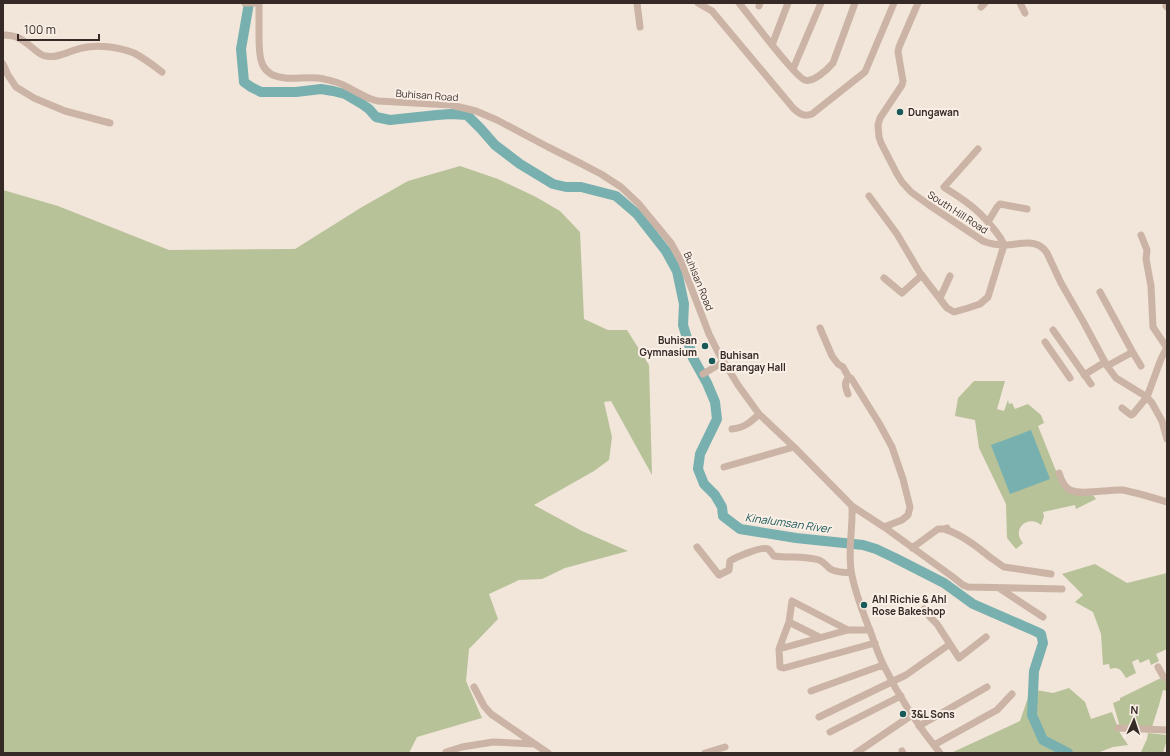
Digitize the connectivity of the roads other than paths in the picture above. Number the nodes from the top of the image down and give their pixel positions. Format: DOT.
graph roads {
  1 [pos="245,3"];
  2 [pos="248,3"];
  3 [pos="254,3"];
  4 [pos="259,3"];
  5 [pos="637,3"];
  6 [pos="698,3"];
  7 [pos="739,3"];
  8 [pos="788,3"];
  9 [pos="821,3"];
  10 [pos="855,3"];
  11 [pos="894,3"];
  12 [pos="918,3"];
  13 [pos="1020,3"];
  14 [pos="1025,13"];
  15 [pos="640,27"];
  16 [pos="3,35"];
  17 [pos="772,45"];
  18 [pos="3,64"];
  19 [pos="793,69"];
  20 [pos="162,72"];
  21 [pos="110,123"];
  22 [pos="978,149"];
  23 [pos="869,196"];
  24 [pos="1027,209"];
  25 [pos="988,222"];
  26 [pos="1141,235"];
  27 [pos="1004,245"];
  28 [pos="922,275"];
  29 [pos="950,276"];
  30 [pos="884,278"];
  31 [pos="1100,292"];
  32 [pos="940,298"];
  33 [pos="820,328"];
  34 [pos="1053,330"];
  35 [pos="1046,342"];
  36 [pos="1167,348"];
  37 [pos="1132,351"];
  38 [pos="1073,359"];
  39 [pos="723,362"];
  40 [pos="1106,364"];
  41 [pos="1062,366"];
  42 [pos="1141,366"];
  43 [pos="703,374"];
  44 [pos="1084,375"];
  45 [pos="848,378"];
  46 [pos="1070,378"];
  47 [pos="1091,384"];
  48 [pos="848,394"];
  49 [pos="1147,396"];
  50 [pos="1122,408"];
  51 [pos="759,414"];
  52 [pos="732,429"];
  53 [pos="1167,439"];
  54 [pos="794,447"];
  55 [pos="724,467"];
  56 [pos="1059,473"];
  57 [pos="1167,502"];
  58 [pos="852,506"];
  59 [pos="951,526"];
  60 [pos="884,527"];
  61 [pos="944,529"];
  62 [pos="698,548"];
  63 [pos="912,548"];
  64 [pos="851,572"];
  65 [pos="1051,574"];
  66 [pos="999,587"];
  67 [pos="1062,589"];
  68 [pos="924,609"];
  69 [pos="1043,617"];
  70 [pos="789,622"];
  71 [pos="848,630"];
  72 [pos="870,630"];
  73 [pos="820,637"];
  74 [pos="986,637"];
  75 [pos="875,642"];
  76 [pos="950,644"];
  77 [pos="779,649"];
  78 [pos="883,665"];
  79 [pos="1158,667"];
  80 [pos="1167,679"];
  81 [pos="892,682"];
  82 [pos="987,687"];
  83 [pos="474,688"];
  84 [pos="811,691"];
  85 [pos="1012,694"];
  86 [pos="901,696"];
  87 [pos="912,715"];
  88 [pos="819,717"];
  89 [pos="919,726"];
  90 [pos="1118,728"];
  91 [pos="1167,730"];
  92 [pos="830,732"];
  93 [pos="534,744"];
  94 [pos="934,746"];
  95 [pos="725,747"];
  96 [pos="446,752"];
  97 [pos="548,753"];
  98 [pos="705,753"];
  99 [pos="856,753"];
  100 [pos="940,753"];
  1 -- 2 [label="street"];
  2 -- 3 [label="street"];
  3 -- 4 [label="street"];
  4 -- 39 [label="street, Buhisan Road"];
  5 -- 15 [label="street"];
  6 -- 11 [label="street"];
  7 -- 17 [label="street"];
  8 -- 17 [label="street"];
  9 -- 19 [label="street"];
  10 -- 19 [label="street"];
  12 -- 27 [label="street, South Hill Road"];
  13 -- 14 [label="street"];
  16 -- 20 [label="street"];
  17 -- 19 [label="street"];
  18 -- 21 [label="street"];
  22 -- 25 [label="street"];
  23 -- 28 [label="street"];
  24 -- 25 [label="street"];
  25 -- 27 [label="street"];
  26 -- 36 [label="street"];
  27 -- 32 [label="street"];
  27 -- 40 [label="street, South Hill Road"];
  28 -- 30 [label="street"];
  28 -- 32 [label="street"];
  29 -- 32 [label="street"];
  31 -- 37 [label="street"];
  33 -- 45 [label="street"];
  34 -- 38 [label="street"];
  35 -- 41 [label="street"];
  36 -- 49 [label="street"];
  37 -- 40 [label="street"];
  37 -- 42 [label="street"];
  38 -- 41 [label="street"];
  38 -- 44 [label="street"];
  39 -- 43 [label="street"];
  39 -- 51 [label="street, Buhisan Road"];
  40 -- 44 [label="street"];
  40 -- 49 [label="street, South Hill Road"];
  41 -- 46 [label="street"];
  44 -- 47 [label="street"];
  45 -- 48 [label="street"];
  45 -- 60 [label="street"];
  49 -- 50 [label="street"];
  49 -- 53 [label="street, South Hill Road"];
  51 -- 52 [label="street"];
  51 -- 54 [label="street, Buhisan Road"];
  54 -- 55 [label="street"];
  54 -- 58 [label="street, Buhisan Road"];
  56 -- 57 [label="street"];
  58 -- 60 [label="street, Buhisan Road"];
  58 -- 64 [label="street"];
  59 -- 61 [label="street"];
  60 -- 63 [label="street, Buhisan Road"];
  61 -- 63 [label="street"];
  61 -- 65 [label="street"];
  62 -- 64 [label="street"];
  63 -- 66 [label="street, Buhisan Road"];
  64 -- 72 [label="street"];
  66 -- 67 [label="street, Buhisan Road"];
  66 -- 69 [label="street"];
  68 -- 76 [label="street"];
  70 -- 71 [label="street"];
  70 -- 73 [label="street"];
  70 -- 77 [label="street"];
  71 -- 72 [label="street"];
  71 -- 73 [label="street"];
  72 -- 75 [label="street"];
  73 -- 77 [label="street"];
  74 -- 76 [label="street"];
  75 -- 77 [label="street"];
  75 -- 78 [label="street"];
  76 -- 81 [label="street"];
  78 -- 81 [label="street"];
  78 -- 84 [label="street"];
  79 -- 80 [label="street"];
  81 -- 86 [label="street"];
  81 -- 88 [label="street"];
  82 -- 89 [label="street"];
  83 -- 93 [label="street"];
  85 -- 94 [label="street"];
  86 -- 87 [label="street"];
  86 -- 92 [label="street"];
  87 -- 89 [label="street"];
  87 -- 99 [label="street"];
  89 -- 94 [label="street"];
  90 -- 91 [label="street"];
  93 -- 96 [label="street"];
  93 -- 97 [label="street"];
  94 -- 100 [label="street"];
  95 -- 98 [label="street"];
}
